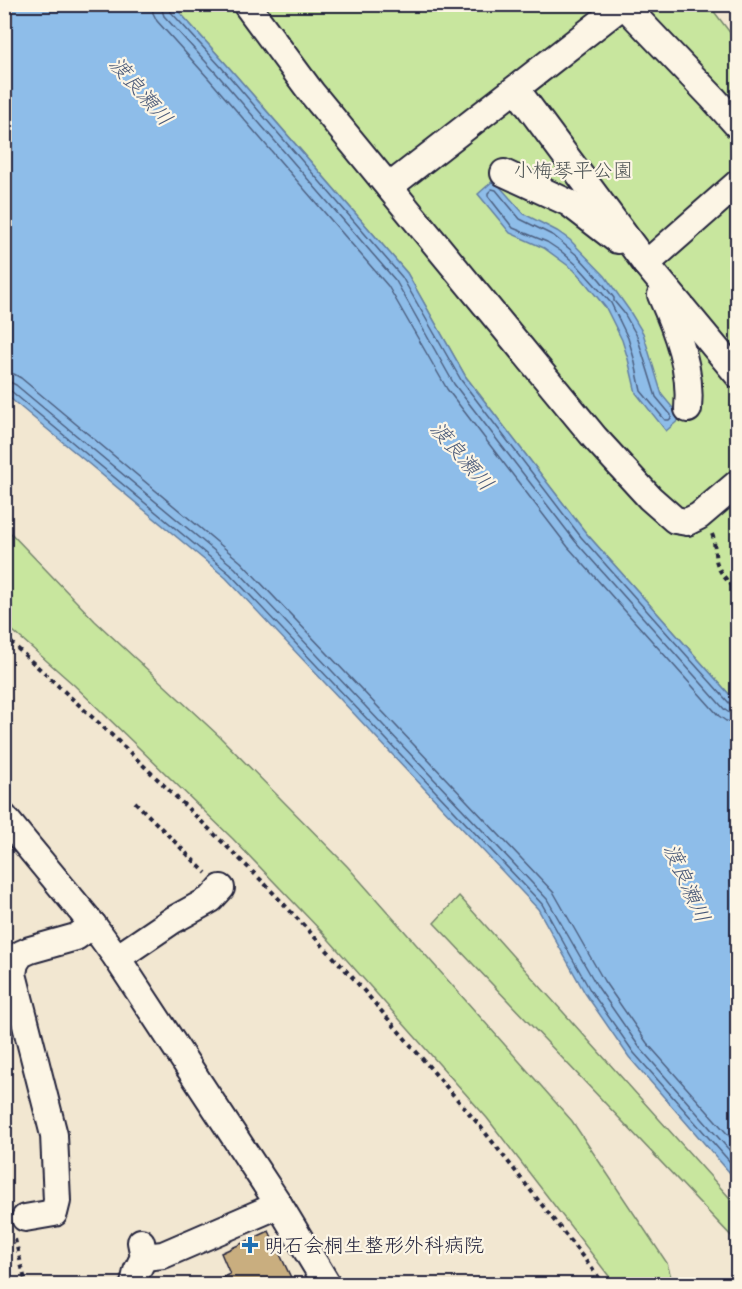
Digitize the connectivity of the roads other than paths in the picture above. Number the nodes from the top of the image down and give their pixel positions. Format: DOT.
graph roads {
  1 [pos="246,4"];
  2 [pos="623,5"];
  3 [pos="516,89"];
  4 [pos="738,126"];
  5 [pos="504,173"];
  6 [pos="738,183"];
  7 [pos="389,187"];
  8 [pos="646,264"];
  9 [pos="738,375"];
  10 [pos="688,409"];
  11 [pos="738,483"];
  12 [pos="6,821"];
  13 [pos="230,880"];
  14 [pos="93,925"];
  15 [pos="117,958"];
  16 [pos="278,1203"];
  17 [pos="25,1218"];
  18 [pos="134,1284"];
  19 [pos="327,1284"];
  1 -- 7 [label="street"];
  2 -- 3 [label="street"];
  2 -- 4 [label="street"];
  3 -- 7 [label="street"];
  3 -- 8 [label="street"];
  5 -- 8 [label="street"];
  6 -- 8 [label="street"];
  7 -- 11 [label="street"];
  8 -- 9 [label="street"];
  8 -- 10 [label="street"];
  12 -- 14 [label="street"];
  13 -- 15 [label="street"];
  14 -- 15 [label="street"];
  14 -- 17 [label="street"];
  15 -- 16 [label="street"];
  16 -- 18 [label="street"];
  16 -- 19 [label="street"];
}
